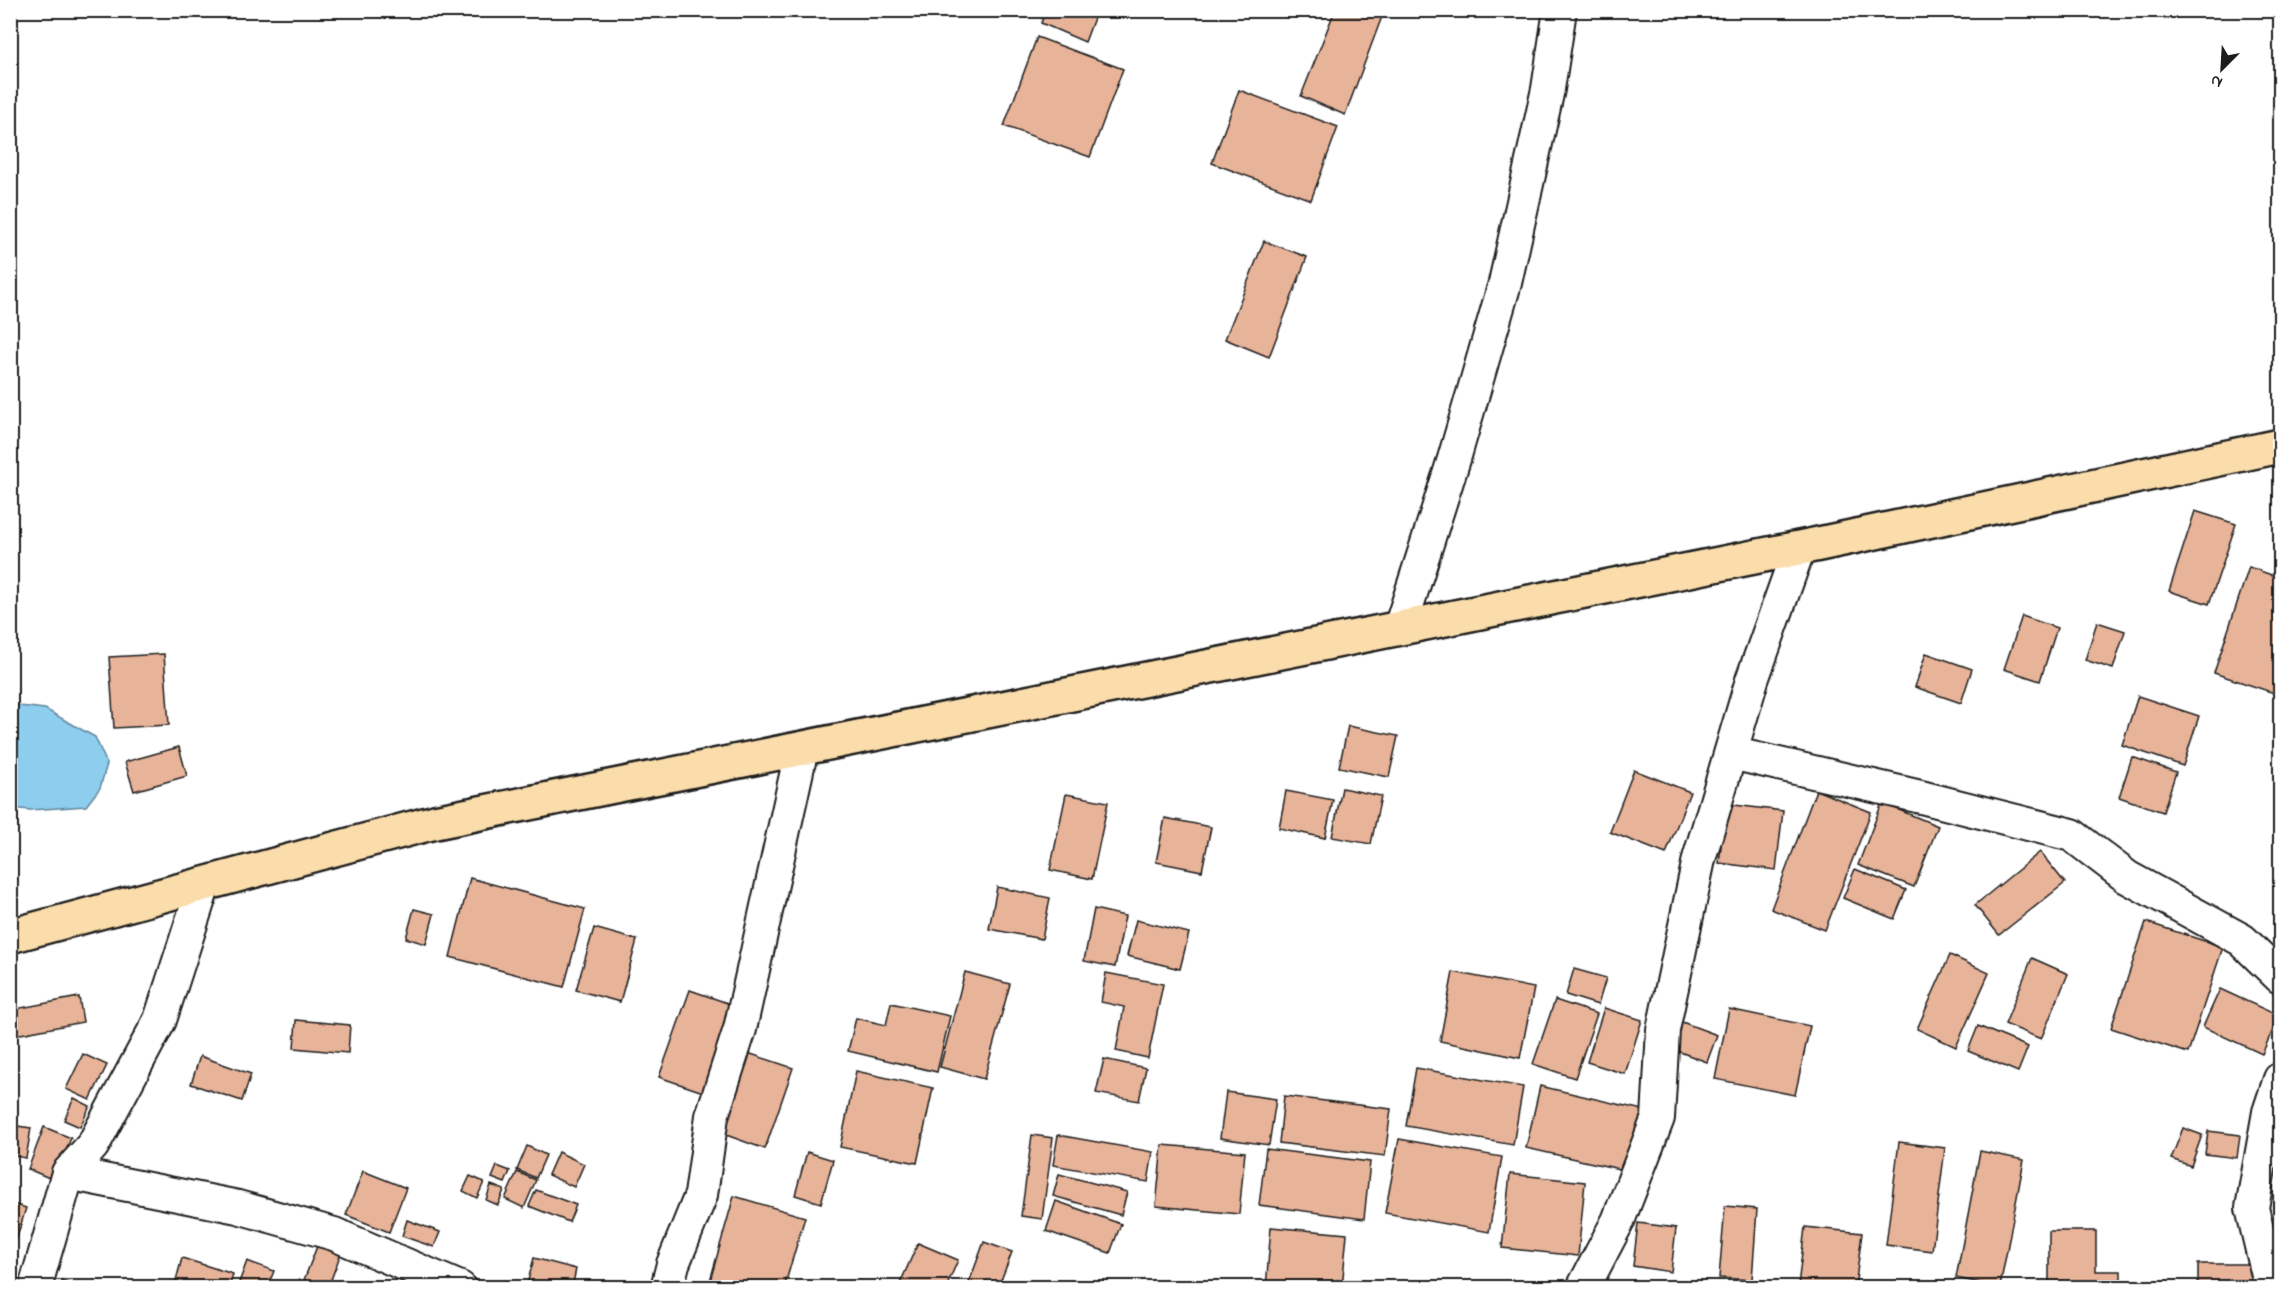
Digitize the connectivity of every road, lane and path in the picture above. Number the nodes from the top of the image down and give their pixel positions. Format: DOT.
graph roads {
  1 [pos="1560,10"];
  2 [pos="2280,446"];
  3 [pos="1799,549"];
  4 [pos="1400,628"];
  5 [pos="802,748"];
  6 [pos="1731,753"];
  7 [pos="204,884"];
  8 [pos="10,936"];
  9 [pos="2280,977"];
  10 [pos="2280,1079"];
  11 [pos="68,1173"];
  12 [pos="35,1287"];
  13 [pos="460,1287"];
  14 [pos="667,1287"];
  15 [pos="1583,1287"];
  16 [pos="2271,1287"];
  1 -- 4 [label="street"];
  2 -- 3 [label="highway"];
  3 -- 4 [label="highway"];
  3 -- 6 [label="street"];
  4 -- 5 [label="highway"];
  5 -- 7 [label="highway"];
  5 -- 14 [label="street"];
  6 -- 9 [label="street"];
  6 -- 15 [label="street"];
  7 -- 8 [label="highway"];
  7 -- 11 [label="street"];
  10 -- 16 [label="street"];
  11 -- 12 [label="street"];
  11 -- 13 [label="street"];
}
